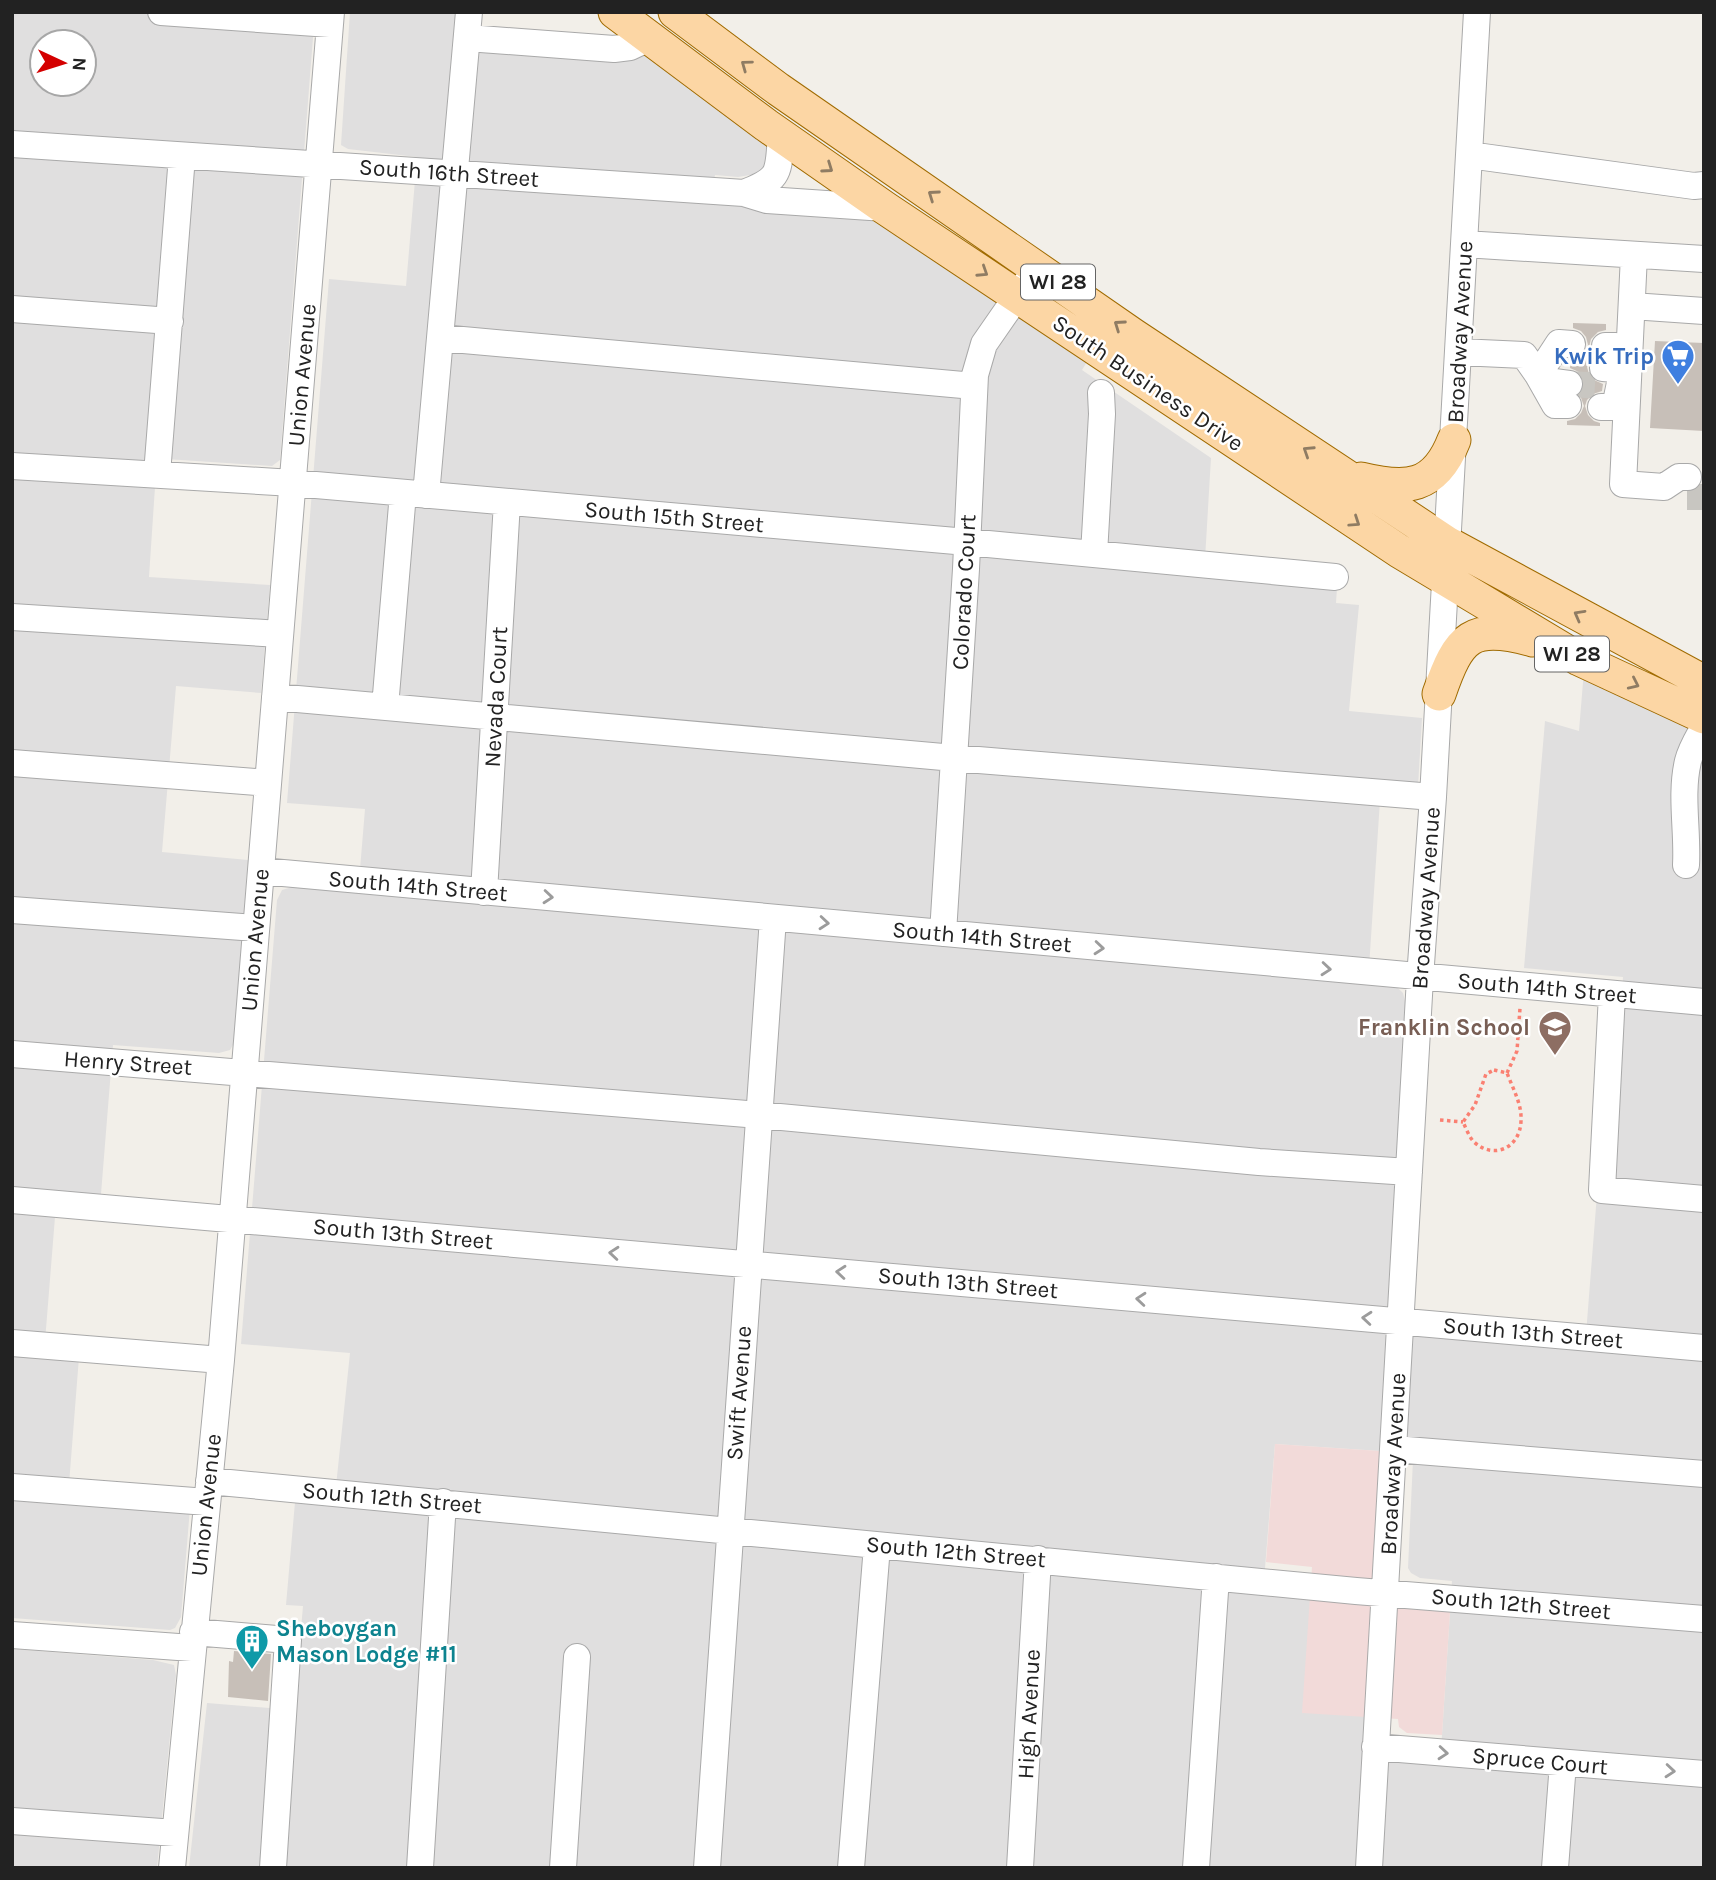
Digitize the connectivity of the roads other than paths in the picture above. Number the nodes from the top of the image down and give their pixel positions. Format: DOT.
graph roads {
  1 [pos="161,12"];
  2 [pos="615,12"];
  3 [pos="675,12"];
  4 [pos="1477,12"];
  5 [pos="330,18"];
  6 [pos="468,25"];
  7 [pos="649,37"];
  8 [pos="781,135"];
  9 [pos="12,144"];
  10 [pos="1469,155"];
  11 [pos="182,156"];
  12 [pos="319,164"];
  13 [pos="454,173"];
  14 [pos="1704,185"];
  15 [pos="744,193"];
  16 [pos="885,208"];
  17 [pos="1464,244"];
  18 [pos="1634,255"];
  19 [pos="1704,260"];
  20 [pos="1037,268"];
  21 [pos="1017,296"];
  22 [pos="1632,306"];
  23 [pos="12,309"];
  24 [pos="1704,311"];
  25 [pos="170,321"];
  26 [pos="441,338"];
  27 [pos="1459,352"];
  28 [pos="1538,374"];
  29 [pos="974,386"];
  30 [pos="1101,393"];
  31 [pos="1454,440"];
  32 [pos="12,466"];
  33 [pos="158,474"];
  34 [pos="1345,475"];
  35 [pos="293,483"];
  36 [pos="1679,487"];
  37 [pos="415,494"];
  38 [pos="507,502"];
  39 [pos="967,542"];
  40 [pos="1447,543"];
  41 [pos="1094,554"];
  42 [pos="1335,578"];
  43 [pos="1446,580"];
  44 [pos="12,617"];
  45 [pos="280,634"];
  46 [pos="1559,647"];
  47 [pos="1704,682"];
  48 [pos="1439,694"];
  49 [pos="275,697"];
  50 [pos="385,707"];
  51 [pos="1704,717"];
  52 [pos="495,718"];
  53 [pos="1704,726"];
  54 [pos="954,758"];
  55 [pos="12,763"];
  56 [pos="268,783"];
  57 [pos="1695,792"];
  58 [pos="1433,797"];
  59 [pos="1686,865"];
  60 [pos="261,871"];
  61 [pos="484,892"];
  62 [pos="12,909"];
  63 [pos="773,918"];
  64 [pos="256,928"];
  65 [pos="943,933"];
  66 [pos="1420,978"];
  67 [pos="1612,994"];
  68 [pos="1704,1002"];
  69 [pos="12,1054"];
  70 [pos="244,1071"];
  71 [pos="759,1115"];
  72 [pos="1409,1172"];
  73 [pos="1704,1199"];
  74 [pos="12,1200"];
  75 [pos="232,1219"];
  76 [pos="748,1264"];
  77 [pos="1401,1321"];
  78 [pos="12,1343"];
  79 [pos="1704,1348"];
  80 [pos="220,1360"];
  81 [pos="1394,1449"];
  82 [pos="1704,1474"];
  83 [pos="12,1488"];
  84 [pos="208,1492"];
  85 [pos="443,1502"];
  86 [pos="730,1532"];
  87 [pos="877,1546"];
  88 [pos="1038,1559"];
  89 [pos="1216,1577"];
  90 [pos="1385,1593"];
  91 [pos="1704,1619"];
  92 [pos="12,1634"];
  93 [pos="193,1640"];
  94 [pos="577,1657"];
  95 [pos="1375,1747"];
  96 [pos="1563,1763"];
  97 [pos="1704,1774"];
  98 [pos="12,1821"];
  99 [pos="175,1833"];
  100 [pos="172,1868"];
  101 [pos="273,1868"];
  102 [pos="420,1868"];
  103 [pos="563,1868"];
  104 [pos="707,1868"];
  105 [pos="851,1868"];
  106 [pos="1020,1868"];
  107 [pos="1196,1868"];
  108 [pos="1368,1868"];
  109 [pos="1555,1868"];
  1 -- 5 [label="street"];
  2 -- 7 [label="main road, South Business Drive / WI 28"];
  20 -- 3 [label="main road, South Business Drive / WI 28, one-way"];
  4 -- 10 [label="street, Broadway Avenue"];
  5 -- 12 [label="street, Union Avenue"];
  6 -- 7 [label="street"];
  6 -- 13 [label="street"];
  7 -- 8 [label="main road, South Business Drive / WI 28"];
  8 -- 15 [label="street"];
  8 -- 16 [label="main road, South Business Drive / WI 28, one-way"];
  9 -- 11 [label="street, South 16th Street"];
  10 -- 14 [label="street"];
  10 -- 17 [label="street, Broadway Avenue"];
  11 -- 12 [label="street, South 16th Street"];
  11 -- 25 [label="street"];
  12 -- 13 [label="street, South 16th Street"];
  12 -- 35 [label="street, Union Avenue"];
  13 -- 15 [label="street, South 16th Street"];
  13 -- 26 [label="street"];
  15 -- 16 [label="street, South 16th Street"];
  16 -- 21 [label="main road, South Business Drive / WI 28, one-way"];
  17 -- 18 [label="street"];
  17 -- 27 [label="street, Broadway Avenue"];
  18 -- 19 [label="street"];
  18 -- 22 [label="street"];
  20 -- 21 [label="street, Colorado Court"];
  34 -- 20 [label="main road, South Business Drive / WI 28, one-way"];
  21 -- 29 [label="street, Colorado Court"];
  21 -- 43 [label="main road, South Business Drive / WI 28, one-way"];
  22 -- 24 [label="street"];
  22 -- 36 [label="street"];
  23 -- 25 [label="street"];
  25 -- 33 [label="street"];
  26 -- 29 [label="street"];
  26 -- 37 [label="street"];
  27 -- 28 [label="street"];
  27 -- 31 [label="street, Broadway Avenue"];
  28 -- 28 [label="street"];
  29 -- 39 [label="street, Colorado Court"];
  30 -- 41 [label="street"];
  31 -- 34 [label="main road"];
  31 -- 40 [label="street, Broadway Avenue"];
  32 -- 33 [label="street, South 15th Street"];
  33 -- 35 [label="street, South 15th Street"];
  34 -- 40 [label="main road, South Business Drive / WI 28"];
  35 -- 37 [label="street, South 15th Street"];
  35 -- 45 [label="street, Union Avenue"];
  37 -- 38 [label="street, South 15th Street"];
  37 -- 50 [label="street"];
  38 -- 39 [label="street, South 15th Street"];
  38 -- 52 [label="street, Nevada Court"];
  39 -- 41 [label="street, South 15th Street"];
  39 -- 54 [label="street, Colorado Court"];
  40 -- 43 [label="street, Broadway Avenue"];
  47 -- 40 [label="main road, South Business Drive / WI 28, one-way"];
  41 -- 42 [label="street, South 15th Street"];
  43 -- 46 [label="main road, South Business Drive / WI 28"];
  43 -- 48 [label="street, Broadway Avenue"];
  44 -- 45 [label="street"];
  45 -- 49 [label="street, Union Avenue"];
  46 -- 48 [label="main road"];
  46 -- 51 [label="main road, South Business Drive / WI 28, one-way"];
  48 -- 58 [label="street, Broadway Avenue"];
  49 -- 50 [label="street"];
  49 -- 56 [label="street, Union Avenue"];
  50 -- 52 [label="street"];
  52 -- 54 [label="street"];
  52 -- 61 [label="street, Nevada Court"];
  53 -- 57 [label="street"];
  54 -- 58 [label="street"];
  54 -- 65 [label="street, Colorado Court"];
  55 -- 56 [label="street"];
  56 -- 60 [label="street, Union Avenue"];
  57 -- 59 [label="street"];
  58 -- 66 [label="street, Broadway Avenue"];
  60 -- 61 [label="street, South 14th Street"];
  60 -- 64 [label="street, Union Avenue"];
  61 -- 63 [label="street, South 14th Street, one-way"];
  62 -- 64 [label="street"];
  63 -- 65 [label="street, South 14th Street, one-way"];
  63 -- 71 [label="street, Swift Avenue"];
  64 -- 70 [label="street, Union Avenue"];
  65 -- 66 [label="street, South 14th Street, one-way"];
  66 -- 67 [label="street, South 14th Street"];
  66 -- 72 [label="street, Broadway Avenue"];
  67 -- 68 [label="street, South 14th Street"];
  67 -- 73 [label="street"];
  69 -- 70 [label="street, Henry Street"];
  70 -- 71 [label="street, Henry Street"];
  70 -- 75 [label="street, Union Avenue"];
  71 -- 72 [label="street, Henry Street"];
  71 -- 76 [label="street, Swift Avenue"];
  72 -- 77 [label="street, Broadway Avenue"];
  74 -- 75 [label="street, South 13th Street"];
  76 -- 75 [label="street, South 13th Street, one-way"];
  75 -- 80 [label="street, Union Avenue"];
  77 -- 76 [label="street, South 13th Street, one-way"];
  76 -- 86 [label="street, Swift Avenue"];
  77 -- 79 [label="street, South 13th Street"];
  77 -- 81 [label="street, Broadway Avenue"];
  78 -- 80 [label="street"];
  80 -- 84 [label="street, Union Avenue"];
  81 -- 82 [label="street"];
  81 -- 90 [label="street, Broadway Avenue"];
  83 -- 84 [label="street, South 12th Street"];
  84 -- 85 [label="street, South 12th Street"];
  84 -- 93 [label="street, Union Avenue"];
  85 -- 86 [label="street, South 12th Street"];
  85 -- 102 [label="street"];
  86 -- 87 [label="street, South 12th Street"];
  86 -- 104 [label="street, Swift Avenue"];
  87 -- 88 [label="street, South 12th Street"];
  87 -- 105 [label="street"];
  88 -- 89 [label="street, South 12th Street"];
  88 -- 106 [label="street, High Avenue"];
  89 -- 90 [label="street, South 12th Street"];
  89 -- 107 [label="street"];
  90 -- 91 [label="street, South 12th Street"];
  90 -- 95 [label="street, Broadway Avenue"];
  92 -- 93 [label="street"];
  93 -- 99 [label="street, Union Avenue"];
  93 -- 101 [label="street"];
  94 -- 103 [label="street"];
  95 -- 96 [label="street, Spruce Court, one-way"];
  95 -- 108 [label="street, Broadway Avenue"];
  96 -- 97 [label="street, Spruce Court, one-way"];
  96 -- 109 [label="street"];
  98 -- 99 [label="street"];
  99 -- 100 [label="street, Union Avenue"];
}
